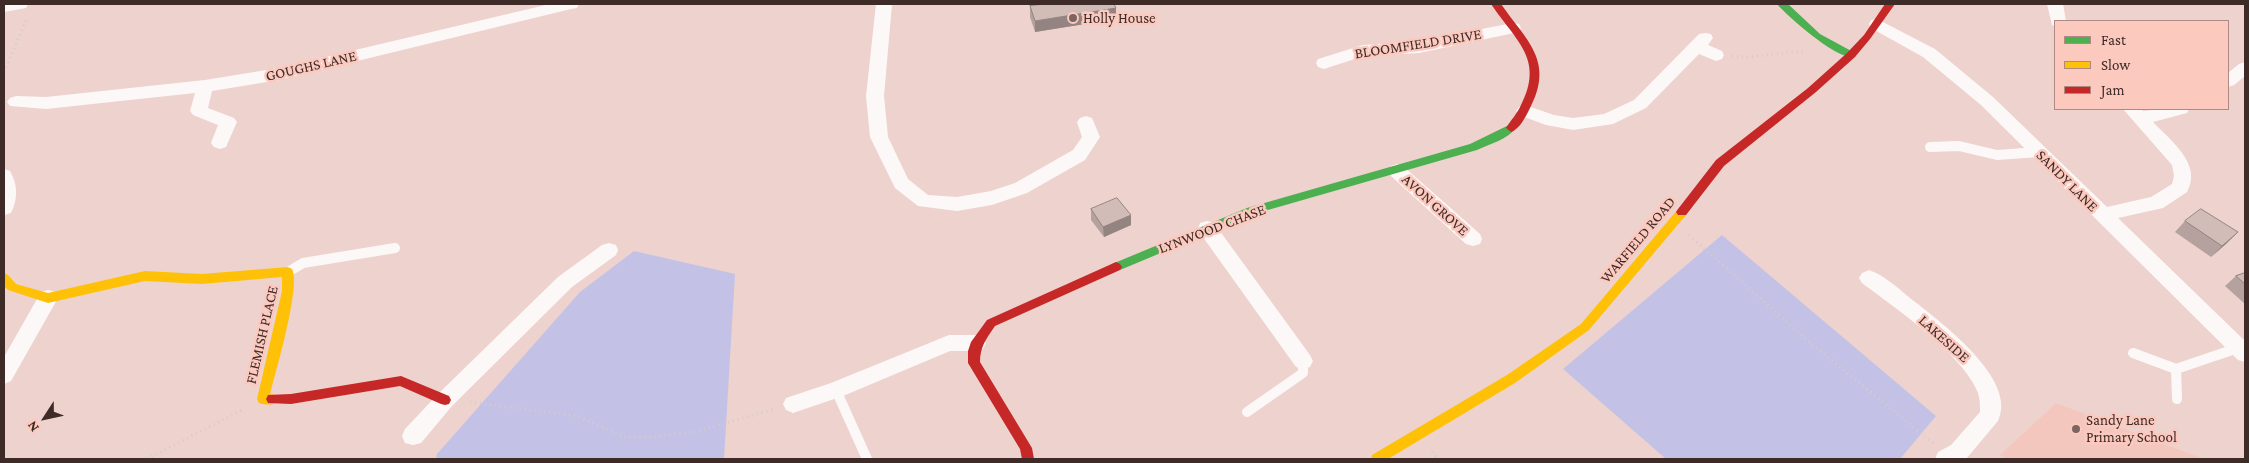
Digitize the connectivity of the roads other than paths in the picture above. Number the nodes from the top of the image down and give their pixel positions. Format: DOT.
graph roads {
  1 [pos="572,4"];
  2 [pos="884,4"];
  3 [pos="1496,4"];
  4 [pos="1782,4"];
  5 [pos="1890,4"];
  6 [pos="2055,4"];
  7 [pos="4,7"];
  8 [pos="25,8"];
  9 [pos="2058,20"];
  10 [pos="1876,24"];
  11 [pos="1513,28"];
  12 [pos="1851,54"];
  13 [pos="1716,55"];
  14 [pos="1324,63"];
  15 [pos="2245,68"];
  16 [pos="2229,80"];
  17 [pos="205,86"];
  18 [pos="16,102"];
  19 [pos="2178,110"];
  20 [pos="1525,111"];
  21 [pos="2135,113"];
  22 [pos="1086,122"];
  23 [pos="220,143"];
  24 [pos="1930,147"];
  25 [pos="2038,152"];
  26 [pos="1397,171"];
  27 [pos="4,176"];
  28 [pos="4,208"];
  29 [pos="2102,215"];
  30 [pos="1207,228"];
  31 [pos="1472,239"];
  32 [pos="395,248"];
  33 [pos="609,250"];
  34 [pos="288,272"];
  35 [pos="4,278"];
  36 [pos="1870,278"];
  37 [pos="48,298"];
  38 [pos="976,343"];
  39 [pos="2240,344"];
  40 [pos="2133,353"];
  41 [pos="1304,361"];
  42 [pos="2176,369"];
  43 [pos="4,375"];
  44 [pos="836,390"];
  45 [pos="2178,399"];
  46 [pos="445,400"];
  47 [pos="793,404"];
  48 [pos="1247,412"];
  49 [pos="413,436"];
  50 [pos="1948,458"];
  51 [pos="867,459"];
  52 [pos="1028,459"];
  53 [pos="1377,459"];
  1 -- 17 [label="street, GOUGHS LANE"];
  2 -- 22 [label="street"];
  3 -- 11 [label="street, LYNWOOD CHASE"];
  4 -- 12 [label="street"];
  5 -- 10 [label="street, WARFIELD ROAD"];
  6 -- 9 [label="street"];
  7 -- 8 [label="street"];
  10 -- 12 [label="street, WARFIELD ROAD"];
  10 -- 25 [label="street, SANDY LANE"];
  11 -- 14 [label="street, BLOOMFIELD DRIVE"];
  11 -- 20 [label="street, LYNWOOD CHASE"];
  12 -- 53 [label="street, WARFIELD ROAD"];
  13 -- 20 [label="street"];
  15 -- 16 [label="street"];
  17 -- 18 [label="street, GOUGHS LANE"];
  17 -- 23 [label="street"];
  19 -- 21 [label="street"];
  20 -- 26 [label="street, LYNWOOD CHASE"];
  21 -- 29 [label="street"];
  24 -- 25 [label="lane"];
  25 -- 29 [label="street, SANDY LANE"];
  26 -- 30 [label="street, LYNWOOD CHASE"];
  26 -- 31 [label="street, AVON GROVE"];
  27 -- 28 [label="street"];
  29 -- 39 [label="street, SANDY LANE"];
  30 -- 38 [label="street, LYNWOOD CHASE"];
  30 -- 41 [label="street"];
  32 -- 34 [label="lane"];
  33 -- 46 [label="street"];
  34 -- 37 [label="street, FLEMISH PLACE"];
  34 -- 46 [label="street, FLEMISH PLACE"];
  35 -- 37 [label="street"];
  36 -- 50 [label="street, LAKESIDE"];
  37 -- 43 [label="street"];
  38 -- 44 [label="street"];
  38 -- 52 [label="street"];
  39 -- 42 [label="lane"];
  40 -- 42 [label="lane"];
  41 -- 48 [label="lane"];
  42 -- 45 [label="lane"];
  44 -- 47 [label="street"];
  44 -- 51 [label="lane"];
  46 -- 49 [label="street"];
}
